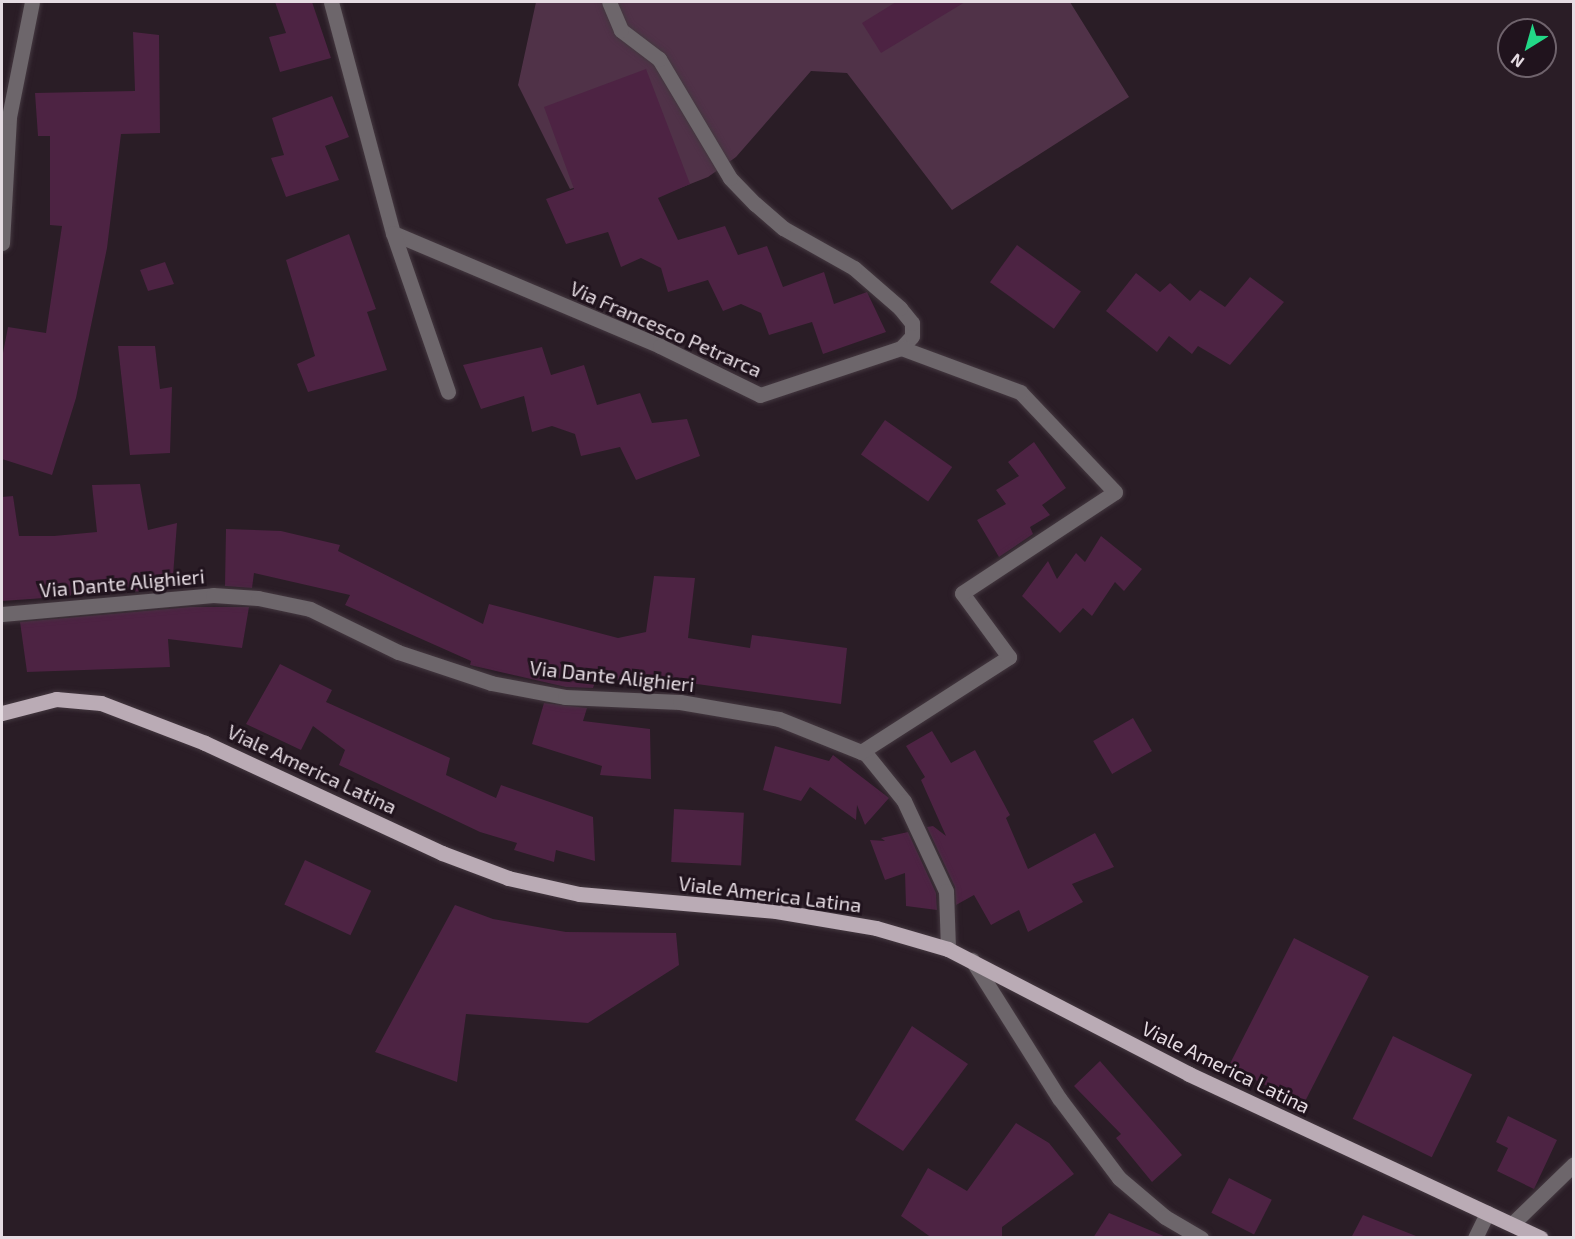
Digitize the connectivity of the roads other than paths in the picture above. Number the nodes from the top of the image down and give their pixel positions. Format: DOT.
graph roads {
  1 [pos="32,2"];
  2 [pos="331,2"];
  3 [pos="609,2"];
  4 [pos="393,233"];
  5 [pos="2,243"];
  6 [pos="901,348"];
  7 [pos="448,392"];
  8 [pos="2,614"];
  9 [pos="2,713"];
  10 [pos="861,752"];
  11 [pos="948,950"];
  12 [pos="972,960"];
  13 [pos="1574,1164"];
  14 [pos="1487,1213"];
  15 [pos="1512,1224"];
  16 [pos="1202,1238"];
  17 [pos="1475,1238"];
  18 [pos="1541,1238"];
  1 -- 5 [label="street"];
  2 -- 4 [label="street"];
  3 -- 6 [label="street"];
  4 -- 6 [label="street, Via Francesco Petrarca"];
  4 -- 7 [label="street"];
  6 -- 10 [label="street"];
  8 -- 10 [label="street, Via Dante Alighieri"];
  9 -- 11 [label="main road, Viale America Latina"];
  10 -- 11 [label="street, Via Dante Alighieri"];
  11 -- 12 [label="main road, Viale America Latina"];
  12 -- 14 [label="main road, Viale America Latina"];
  12 -- 16 [label="street"];
  13 -- 15 [label="street"];
  14 -- 15 [label="main road, Viale America Latina"];
  14 -- 17 [label="street"];
  15 -- 18 [label="main road, Viale America Latina"];
}
